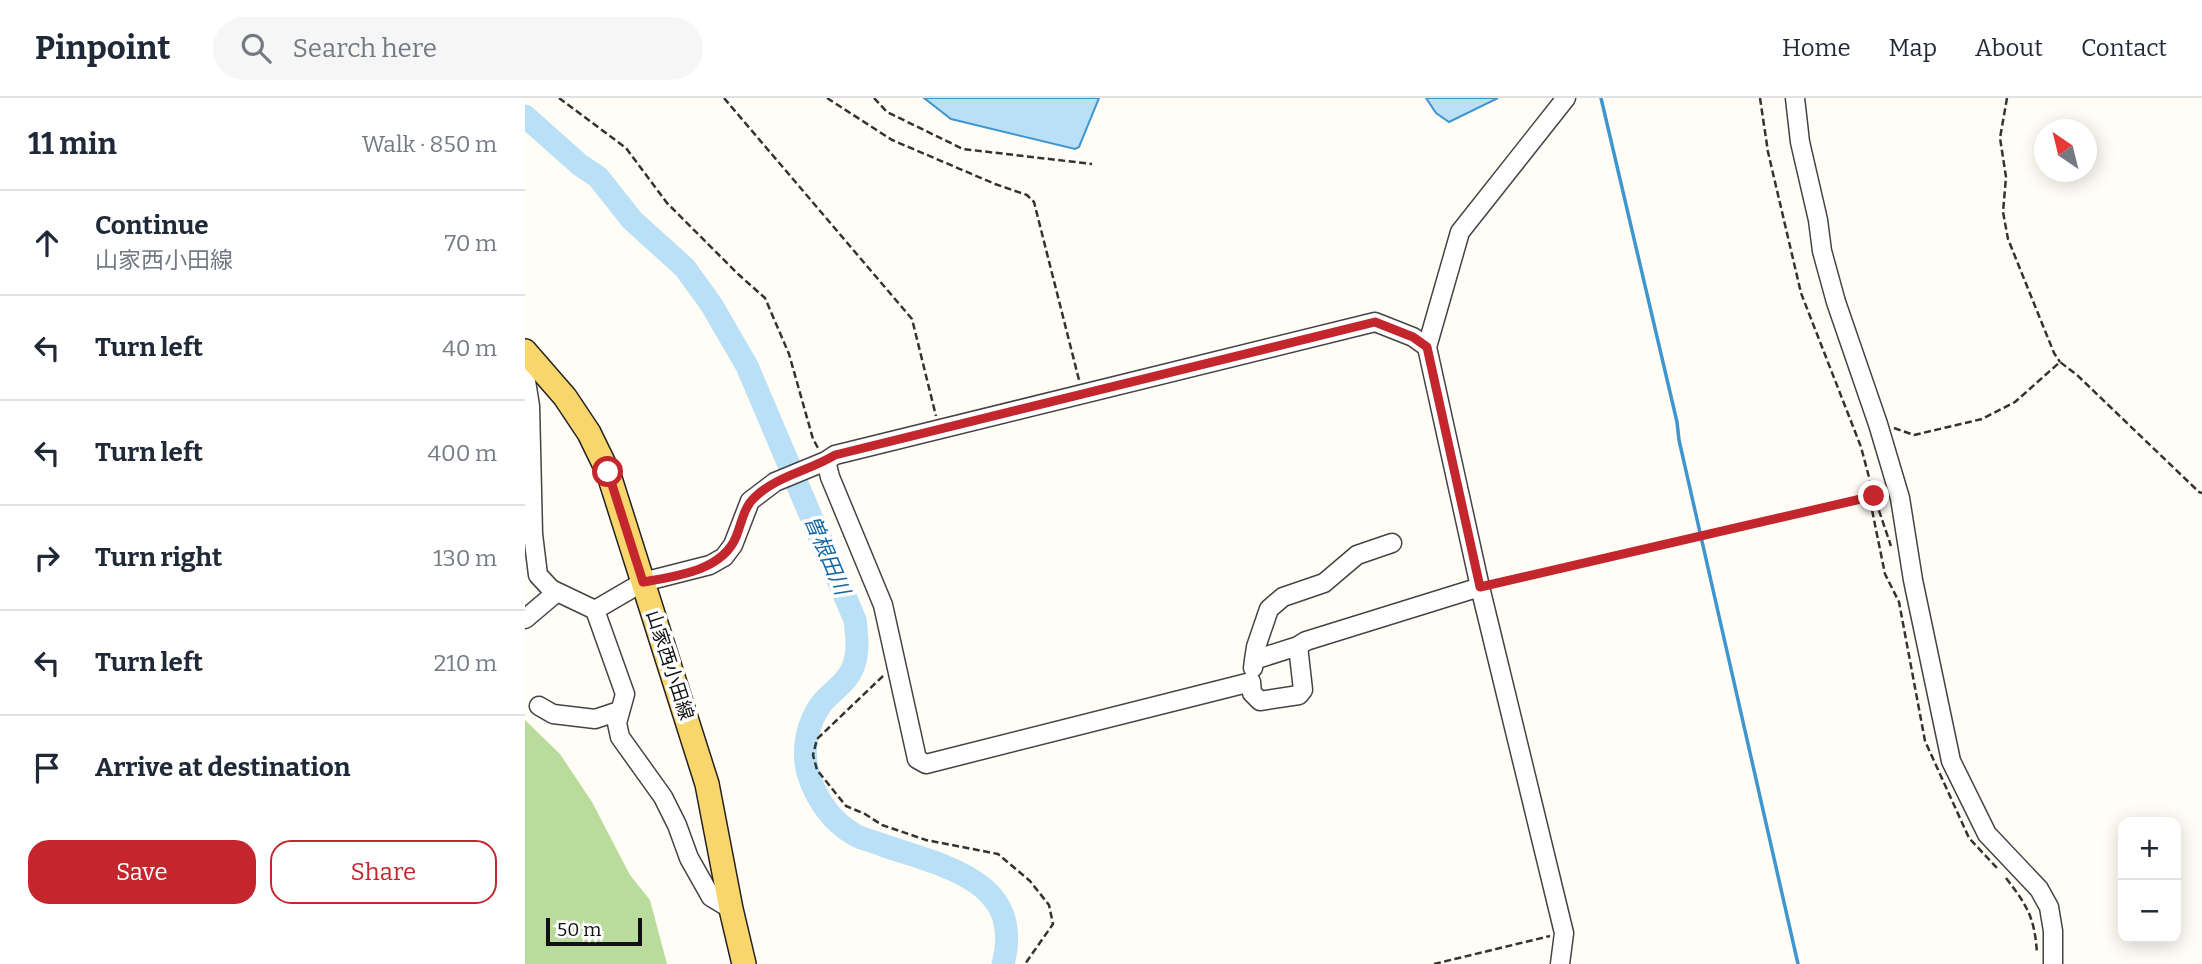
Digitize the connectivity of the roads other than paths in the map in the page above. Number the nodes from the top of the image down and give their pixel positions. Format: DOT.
graph roads {
  1 [pos="1566,98"];
  2 [pos="1795,98"];
  3 [pos="1427,347"];
  4 [pos="525,351"];
  5 [pos="525,375"];
  6 [pos="821,463"];
  7 [pos="1392,543"];
  8 [pos="531,576"];
  9 [pos="643,582"];
  10 [pos="1480,587"];
  11 [pos="557,592"];
  12 [pos="594,610"];
  13 [pos="525,619"];
  14 [pos="1298,646"];
  15 [pos="1254,660"];
  16 [pos="1251,682"];
  17 [pos="539,706"];
  18 [pos="619,711"];
  19 [pos="731,909"];
  20 [pos="744,964"];
  21 [pos="1560,964"];
  22 [pos="2053,964"];
  1 -- 3 [label="street"];
  2 -- 22 [label="street"];
  3 -- 6 [label="street"];
  3 -- 10 [label="street"];
  4 -- 9 [label="main road, 山家西小田線"];
  5 -- 8 [label="street"];
  6 -- 9 [label="street"];
  6 -- 16 [label="street"];
  7 -- 15 [label="street"];
  8 -- 11 [label="street"];
  9 -- 12 [label="street"];
  9 -- 19 [label="main road, 山家西小田線"];
  10 -- 14 [label="street"];
  10 -- 21 [label="street"];
  11 -- 12 [label="street"];
  11 -- 13 [label="street"];
  12 -- 18 [label="street"];
  14 -- 15 [label="street"];
  14 -- 16 [label="street"];
  15 -- 16 [label="street"];
  17 -- 18 [label="street"];
  18 -- 19 [label="street"];
  19 -- 20 [label="main road, 山家西小田線"];
}
